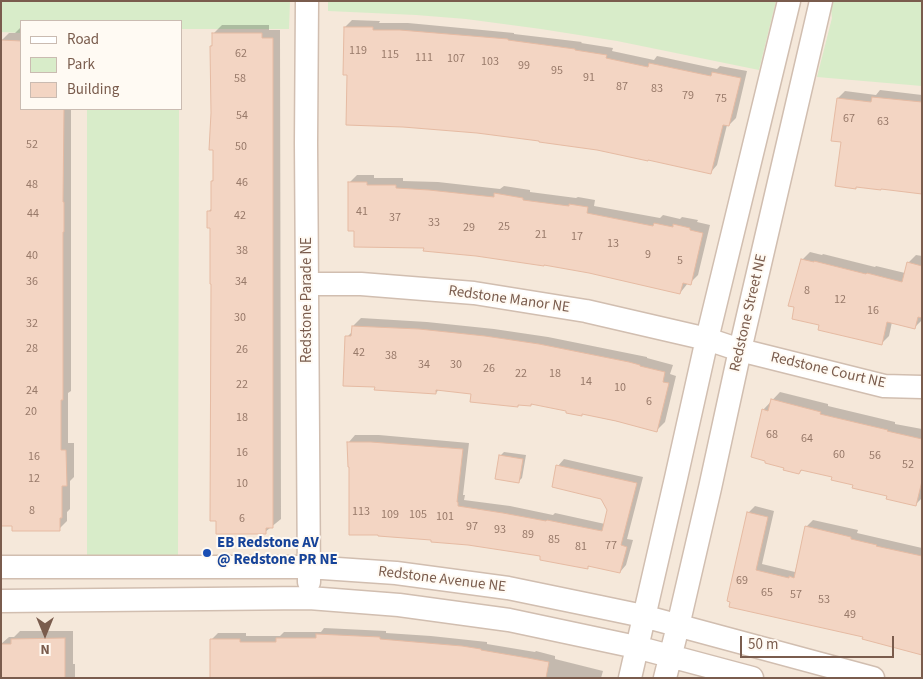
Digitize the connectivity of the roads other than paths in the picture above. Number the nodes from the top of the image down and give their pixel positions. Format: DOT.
graph roads {
  1 [pos="307,1"];
  2 [pos="789,1"];
  3 [pos="820,1"];
  4 [pos="308,284"];
  5 [pos="707,339"];
  6 [pos="740,350"];
  7 [pos="922,387"];
  8 [pos="1,566"];
  9 [pos="308,567"];
  10 [pos="309,598"];
  11 [pos="1,601"];
  12 [pos="643,616"];
  13 [pos="678,626"];
  14 [pos="636,647"];
  15 [pos="670,656"];
  16 [pos="630,678"];
  17 [pos="665,678"];
  18 [pos="752,678"];
  19 [pos="873,678"];
  1 -- 4 [label="street, Redstone Parade NE"];
  2 -- 5 [label="street"];
  3 -- 6 [label="street, Redstone Street NE"];
  4 -- 5 [label="street, Redstone Manor NE"];
  4 -- 9 [label="street, Redstone Parade NE"];
  5 -- 6 [label="street, Redstone Court NE"];
  5 -- 12 [label="street"];
  6 -- 7 [label="street, Redstone Court NE"];
  6 -- 13 [label="street, Redstone Street NE"];
  8 -- 9 [label="street, Redstone Avenue NE"];
  9 -- 10 [label="street, Redstone Parade NE"];
  9 -- 12 [label="street, Redstone Avenue NE"];
  10 -- 11 [label="street, Redstone Avenue NE"];
  10 -- 14 [label="street, Redstone Avenue NE"];
  12 -- 13 [label="street, Redstone Avenue NE"];
  12 -- 14 [label="street"];
  13 -- 15 [label="street, Redstone Street NE"];
  13 -- 19 [label="street, Redstone Avenue NE"];
  14 -- 15 [label="street, Redstone Avenue NE"];
  14 -- 16 [label="street"];
  15 -- 17 [label="street, Redstone Street NE"];
  15 -- 18 [label="street, Redstone Avenue NE"];
}
